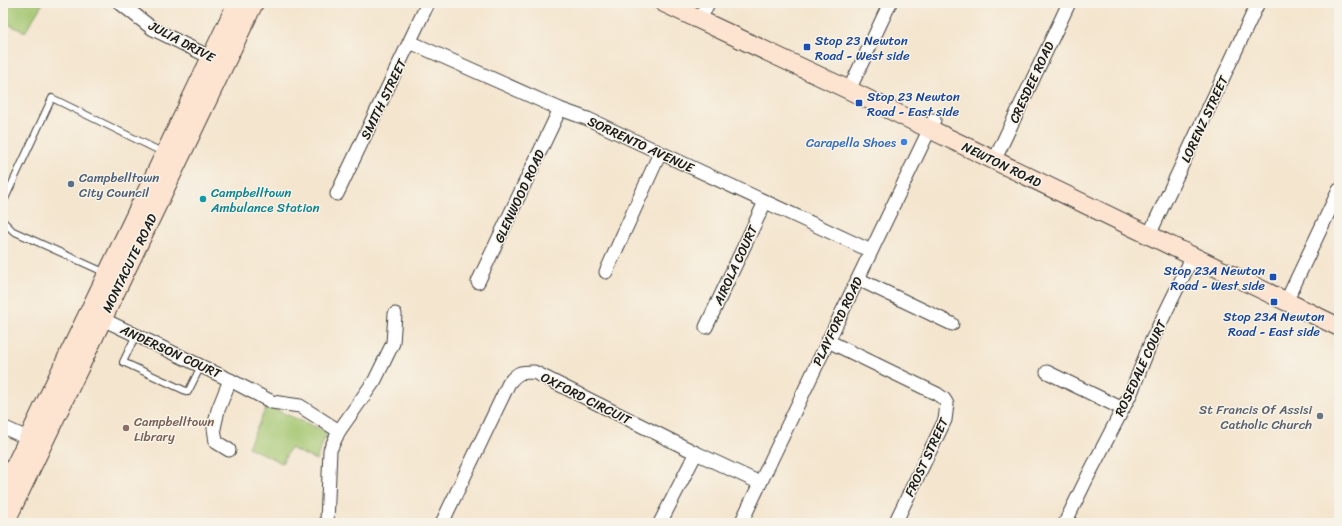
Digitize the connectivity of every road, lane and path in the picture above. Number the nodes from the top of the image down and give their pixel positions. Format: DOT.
graph roads {
  1 [pos="120,3"];
  2 [pos="237,3"];
  3 [pos="254,3"];
  4 [pos="428,3"];
  5 [pos="664,3"];
  6 [pos="890,3"];
  7 [pos="1069,3"];
  8 [pos="1258,3"];
  9 [pos="700,9"];
  10 [pos="410,42"];
  11 [pos="218,60"];
  12 [pos="851,86"];
  13 [pos="560,109"];
  14 [pos="932,125"];
  15 [pos="660,153"];
  16 [pos="165,154"];
  17 [pos="996,156"];
  18 [pos="1339,190"];
  19 [pos="337,194"];
  20 [pos="3,202"];
  21 [pos="765,202"];
  22 [pos="3,221"];
  23 [pos="1152,230"];
  24 [pos="871,251"];
  25 [pos="1193,256"];
  26 [pos="606,272"];
  27 [pos="108,274"];
  28 [pos="858,279"];
  29 [pos="478,282"];
  30 [pos="1288,297"];
  31 [pos="395,314"];
  32 [pos="96,316"];
  33 [pos="1339,316"];
  34 [pos="952,324"];
  35 [pos="706,327"];
  36 [pos="1339,327"];
  37 [pos="136,335"];
  38 [pos="828,341"];
  39 [pos="201,366"];
  40 [pos="1047,372"];
  41 [pos="230,380"];
  42 [pos="1122,409"];
  43 [pos="3,427"];
  44 [pos="339,431"];
  45 [pos="35,442"];
  46 [pos="229,450"];
  47 [pos="696,453"];
  48 [pos="760,483"];
  49 [pos="3,491"];
  50 [pos="5,523"];
  51 [pos="327,523"];
  52 [pos="442,523"];
  53 [pos="660,523"];
  54 [pos="741,523"];
  55 [pos="895,523"];
  56 [pos="1065,523"];
  1 -- 11 [label="street, JULIA DRIVE"];
  2 -- 11 [label="main road, MONTACUTE ROAD"];
  3 -- 11 [label="main road, MONTACUTE ROAD"];
  4 -- 10 [label="street, SMITH STREET"];
  5 -- 9 [label="main road, NEWTON ROAD"];
  6 -- 12 [label="street"];
  7 -- 17 [label="street, CRESDEE ROAD"];
  8 -- 23 [label="street, LORENZ STREET"];
  9 -- 12 [label="main road, NEWTON ROAD"];
  10 -- 13 [label="street, SORRENTO AVENUE"];
  10 -- 19 [label="street, SMITH STREET"];
  11 -- 16 [label="main road, MONTACUTE ROAD"];
  11 -- 32 [label="main road, MONTACUTE ROAD"];
  12 -- 14 [label="main road, NEWTON ROAD"];
  13 -- 15 [label="street, SORRENTO AVENUE"];
  13 -- 29 [label="street, GLENWOOD ROAD"];
  14 -- 17 [label="main road, NEWTON ROAD"];
  14 -- 24 [label="street, PLAYFORD ROAD"];
  15 -- 21 [label="street, SORRENTO AVENUE"];
  15 -- 26 [label="street"];
  16 -- 20 [label="lane"];
  16 -- 27 [label="main road, MONTACUTE ROAD"];
  17 -- 23 [label="main road, NEWTON ROAD"];
  18 -- 30 [label="street"];
  21 -- 24 [label="street, SORRENTO AVENUE"];
  21 -- 35 [label="street, AIROLA COURT"];
  22 -- 27 [label="lane"];
  23 -- 25 [label="main road, NEWTON ROAD"];
  23 -- 30 [label="main road, NEWTON ROAD"];
  24 -- 28 [label="street, PLAYFORD ROAD"];
  25 -- 30 [label="main road, NEWTON ROAD"];
  25 -- 42 [label="street, ROSEDALE COURT"];
  27 -- 32 [label="main road, MONTACUTE ROAD"];
  28 -- 34 [label="street"];
  28 -- 38 [label="street, PLAYFORD ROAD"];
  30 -- 33 [label="main road, NEWTON ROAD"];
  30 -- 36 [label="main road, NEWTON ROAD"];
  31 -- 44 [label="street"];
  32 -- 37 [label="street, ANDERSON COURT"];
  32 -- 45 [label="main road, MONTACUTE ROAD"];
  37 -- 39 [label="street, ANDERSON COURT"];
  37 -- 39 [label="lane"];
  38 -- 48 [label="street, PLAYFORD ROAD"];
  38 -- 55 [label="street, FROST STREET"];
  39 -- 41 [label="street, ANDERSON COURT"];
  40 -- 42 [label="street"];
  41 -- 44 [label="street, ANDERSON COURT"];
  41 -- 46 [label="street, ANDERSON COURT"];
  42 -- 56 [label="street, ROSEDALE COURT"];
  43 -- 45 [label="street"];
  44 -- 51 [label="street"];
  45 -- 49 [label="main road, MONTACUTE ROAD"];
  45 -- 50 [label="main road, MONTACUTE ROAD"];
  47 -- 48 [label="street, OXFORD CIRCUIT"];
  47 -- 52 [label="street, OXFORD CIRCUIT"];
  47 -- 53 [label="street"];
  48 -- 54 [label="street, PLAYFORD ROAD"];
}
